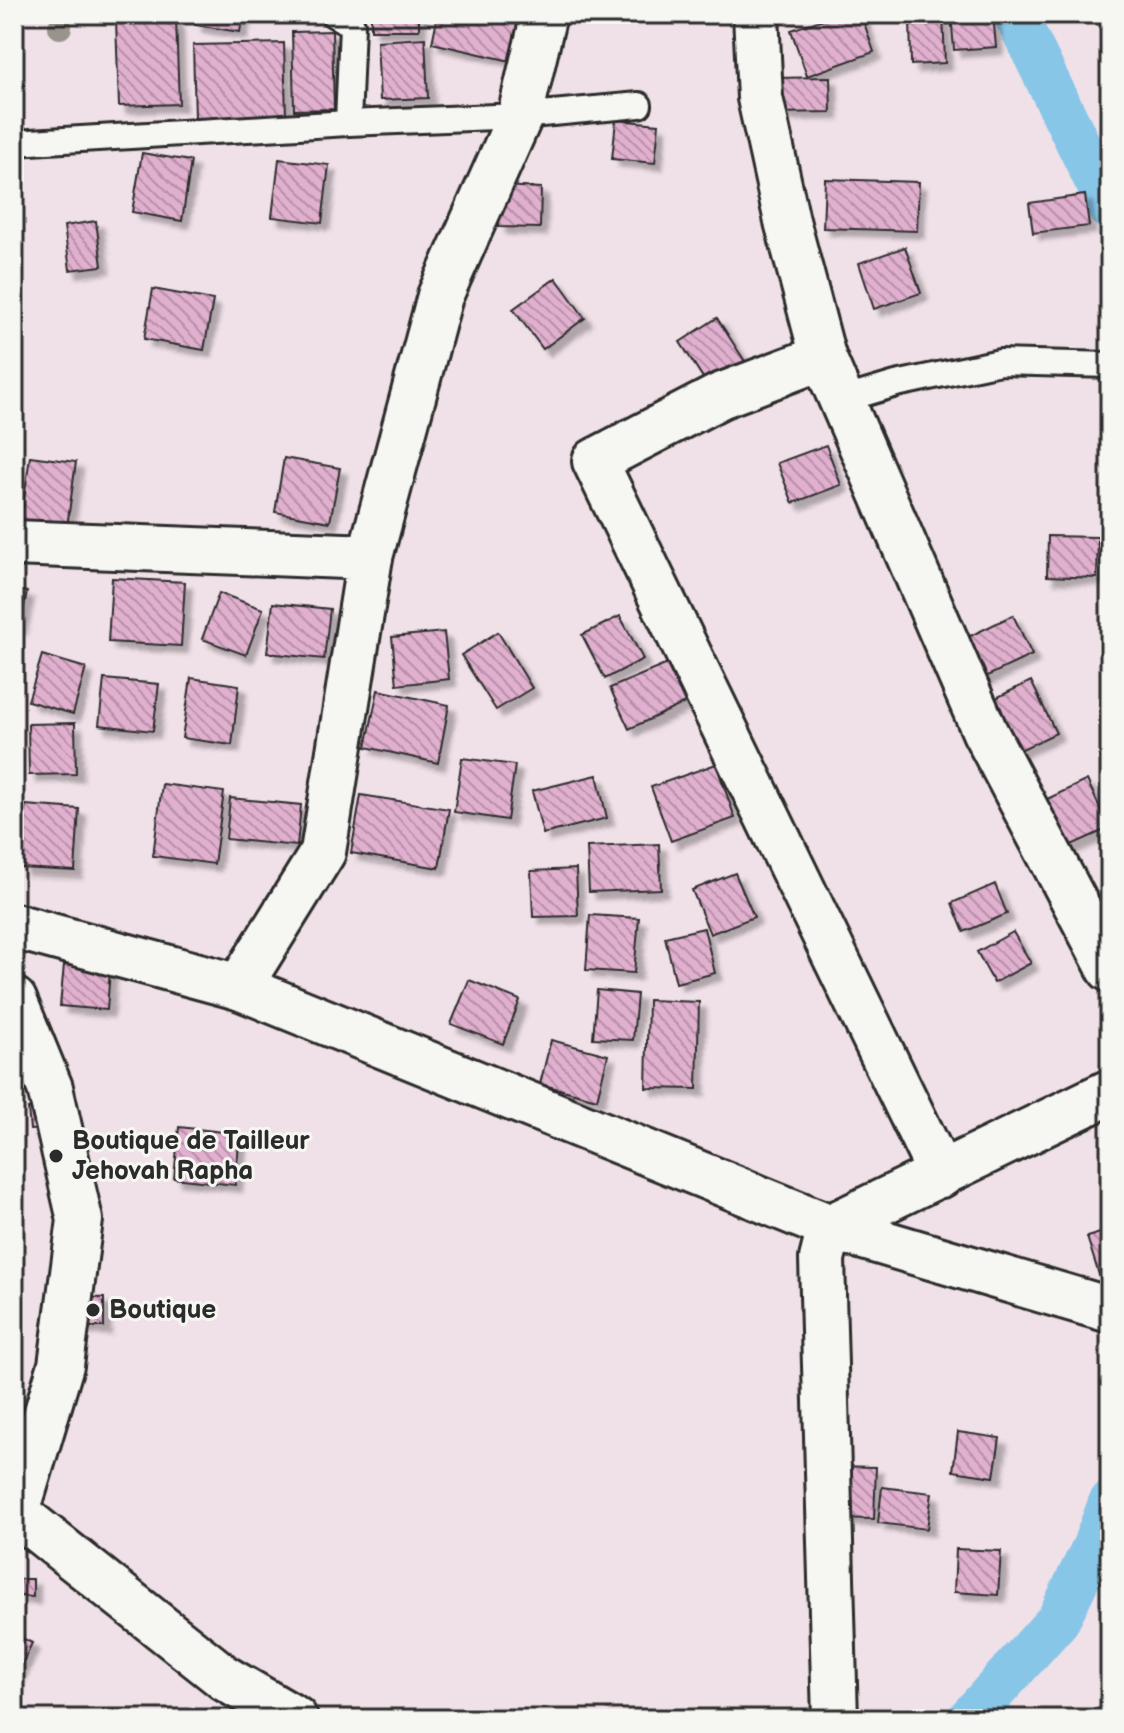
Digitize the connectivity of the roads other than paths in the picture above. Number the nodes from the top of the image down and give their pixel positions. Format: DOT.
graph roads {
  1 [pos="333,14"];
  2 [pos="544,14"];
  3 [pos="756,14"];
  4 [pos="639,105"];
  5 [pos="520,116"];
  6 [pos="348,123"];
  7 [pos="14,143"];
  8 [pos="823,357"];
  9 [pos="1110,365"];
  10 [pos="842,400"];
  11 [pos="14,543"];
  12 [pos="370,557"];
  13 [pos="14,926"];
  14 [pos="1110,969"];
  15 [pos="239,987"];
  16 [pos="14,1000"];
  17 [pos="1110,1092"];
  18 [pos="941,1175"];
  19 [pos="830,1227"];
  20 [pos="1110,1310"];
  21 [pos="15,1515"];
  22 [pos="295,1719"];
  23 [pos="835,1719"];
  1 -- 6 [label="lane"];
  2 -- 5 [label="street"];
  3 -- 8 [label="street"];
  4 -- 5 [label="lane"];
  5 -- 6 [label="lane"];
  5 -- 12 [label="street"];
  6 -- 7 [label="lane"];
  8 -- 10 [label="street"];
  8 -- 18 [label="street"];
  9 -- 10 [label="lane"];
  10 -- 14 [label="street"];
  11 -- 12 [label="street"];
  12 -- 15 [label="street"];
  13 -- 15 [label="street"];
  15 -- 19 [label="street"];
  16 -- 21 [label="street"];
  17 -- 18 [label="street"];
  18 -- 19 [label="street"];
  19 -- 20 [label="street"];
  19 -- 23 [label="street"];
  21 -- 22 [label="street"];
}
